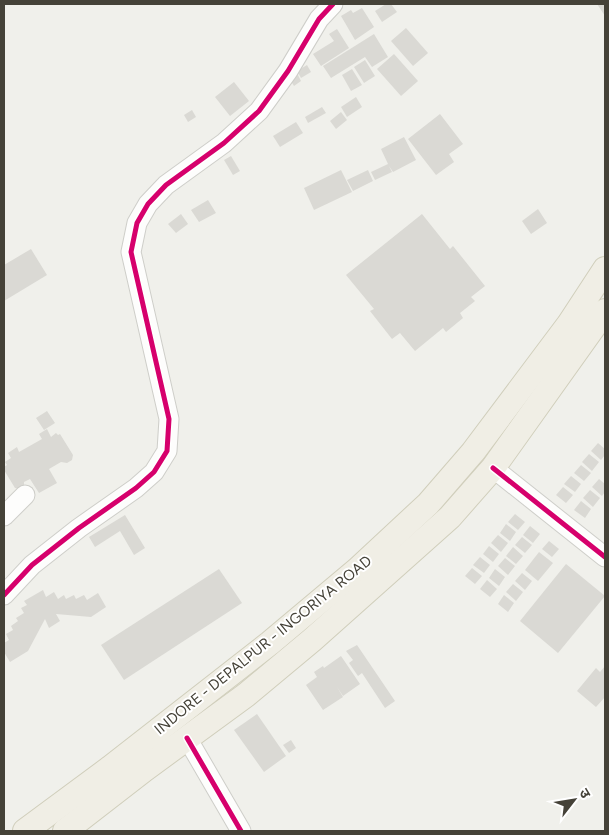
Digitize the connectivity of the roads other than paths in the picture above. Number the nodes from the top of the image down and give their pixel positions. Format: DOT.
graph roads {
  1 [pos="333,4"];
  2 [pos="605,269"];
  3 [pos="605,311"];
  4 [pos="493,468"];
  5 [pos="26,495"];
  6 [pos="4,516"];
  7 [pos="603,550"];
  8 [pos="4,595"];
  9 [pos="187,738"];
  10 [pos="69,830"];
  11 [pos="25,831"];
  12 [pos="241,831"];
  1 -- 8 [label="street"];
  2 -- 11 [label="main road, INDORE - DEPALPUR - INGORIYA ROAD"];
  3 -- 4 [label="main road, INDORE - DEPALPUR - INGORIYA ROAD"];
  4 -- 7 [label="street"];
  4 -- 9 [label="main road, INDORE - DEPALPUR - INGORIYA ROAD"];
  5 -- 6 [label="street"];
  9 -- 10 [label="main road, INDORE - DEPALPUR - INGORIYA ROAD"];
  9 -- 12 [label="street"];
}
